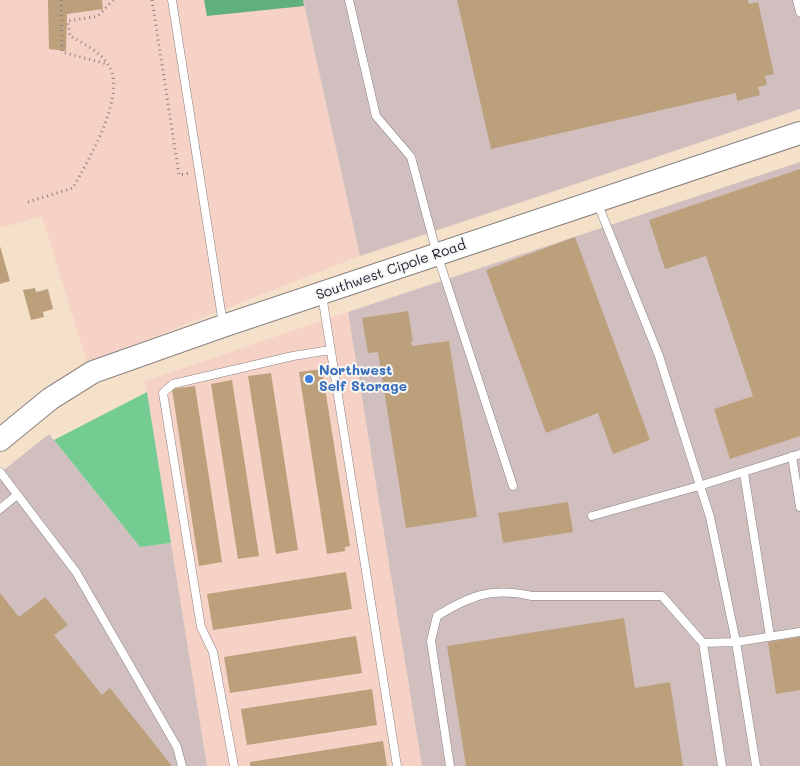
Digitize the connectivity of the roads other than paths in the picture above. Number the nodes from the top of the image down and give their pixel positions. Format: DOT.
graph roads {
  1 [pos="172,0"];
  2 [pos="349,0"];
  3 [pos="797,0"];
  4 [pos="800,12"];
  5 [pos="800,133"];
  6 [pos="596,200"];
  7 [pos="437,254"];
  8 [pos="322,293"];
  9 [pos="223,326"];
  10 [pos="330,350"];
  11 [pos="0,440"];
  12 [pos="800,454"];
  13 [pos="792,456"];
  14 [pos="0,472"];
  15 [pos="744,473"];
  16 [pos="513,486"];
  17 [pos="698,486"];
  18 [pos="17,495"];
  19 [pos="800,507"];
  20 [pos="0,509"];
  21 [pos="592,516"];
  22 [pos="800,632"];
  23 [pos="770,636"];
  24 [pos="736,642"];
  25 [pos="704,643"];
  26 [pos="182,766"];
  27 [pos="234,766"];
  28 [pos="397,766"];
  29 [pos="450,766"];
  30 [pos="722,766"];
  31 [pos="756,766"];
  1 -- 9 [label="lane"];
  2 -- 7 [label="lane"];
  3 -- 4 [label="lane"];
  5 -- 6 [label="street, Southwest Cipole Road"];
  6 -- 7 [label="street, Southwest Cipole Road"];
  6 -- 17 [label="lane"];
  7 -- 8 [label="street, Southwest Cipole Road"];
  7 -- 16 [label="lane"];
  8 -- 9 [label="street, Southwest Cipole Road"];
  8 -- 10 [label="lane"];
  9 -- 11 [label="street, Southwest Cipole Road"];
  10 -- 27 [label="lane"];
  10 -- 28 [label="lane"];
  12 -- 13 [label="lane"];
  13 -- 15 [label="lane"];
  13 -- 19 [label="lane"];
  14 -- 18 [label="lane"];
  15 -- 17 [label="lane"];
  15 -- 23 [label="lane"];
  17 -- 21 [label="lane"];
  17 -- 24 [label="lane"];
  18 -- 20 [label="lane"];
  18 -- 26 [label="lane"];
  22 -- 23 [label="lane"];
  23 -- 24 [label="lane"];
  24 -- 25 [label="lane"];
  24 -- 31 [label="lane"];
  25 -- 29 [label="lane"];
  25 -- 30 [label="lane"];
}
